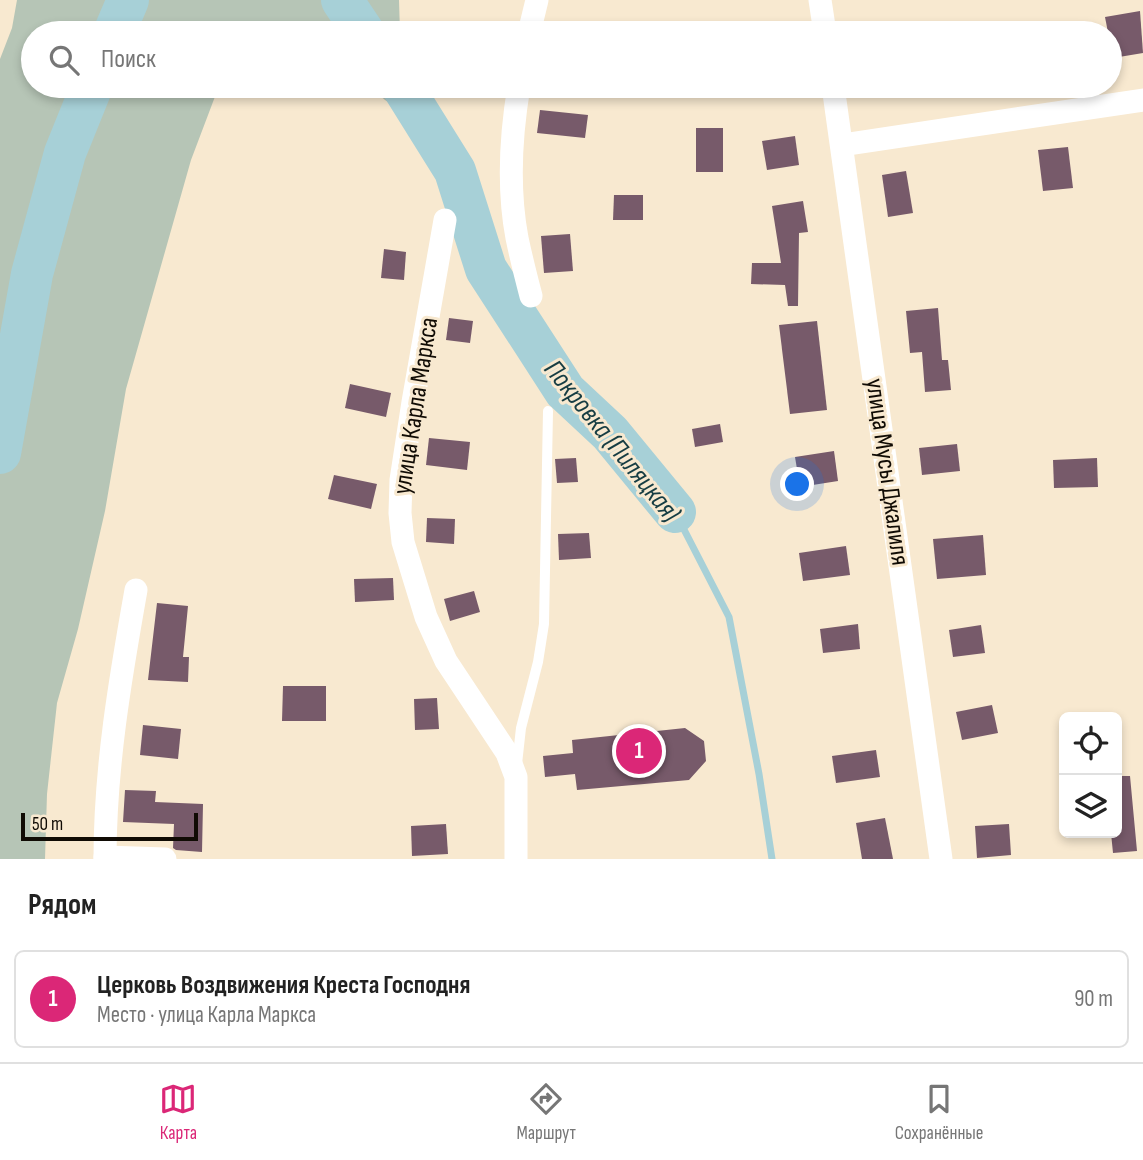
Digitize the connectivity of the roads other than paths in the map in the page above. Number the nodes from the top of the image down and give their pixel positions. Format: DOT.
graph roads {
  1 [pos="537,0"];
  2 [pos="820,0"];
  3 [pos="532,21"];
  4 [pos="823,21"];
  5 [pos="518,98"];
  6 [pos="835,98"];
  7 [pos="1143,100"];
  8 [pos="842,145"];
  9 [pos="445,220"];
  10 [pos="531,296"];
  11 [pos="548,411"];
  12 [pos="136,590"];
  13 [pos="516,777"];
  14 [pos="105,858"];
  15 [pos="165,859"];
  16 [pos="516,859"];
  17 [pos="941,859"];
  1 -- 3 [label="street"];
  2 -- 4 [label="street"];
  5 -- 10 [label="street"];
  6 -- 8 [label="street, улица Мусы Джалиля"];
  7 -- 8 [label="street"];
  8 -- 17 [label="street, улица Мусы Джалиля"];
  9 -- 13 [label="street, улица Карла Маркса"];
  11 -- 13 [label="lane"];
  12 -- 14 [label="street"];
  13 -- 16 [label="street, улица Карла Маркса"];
  14 -- 15 [label="street"];
}
